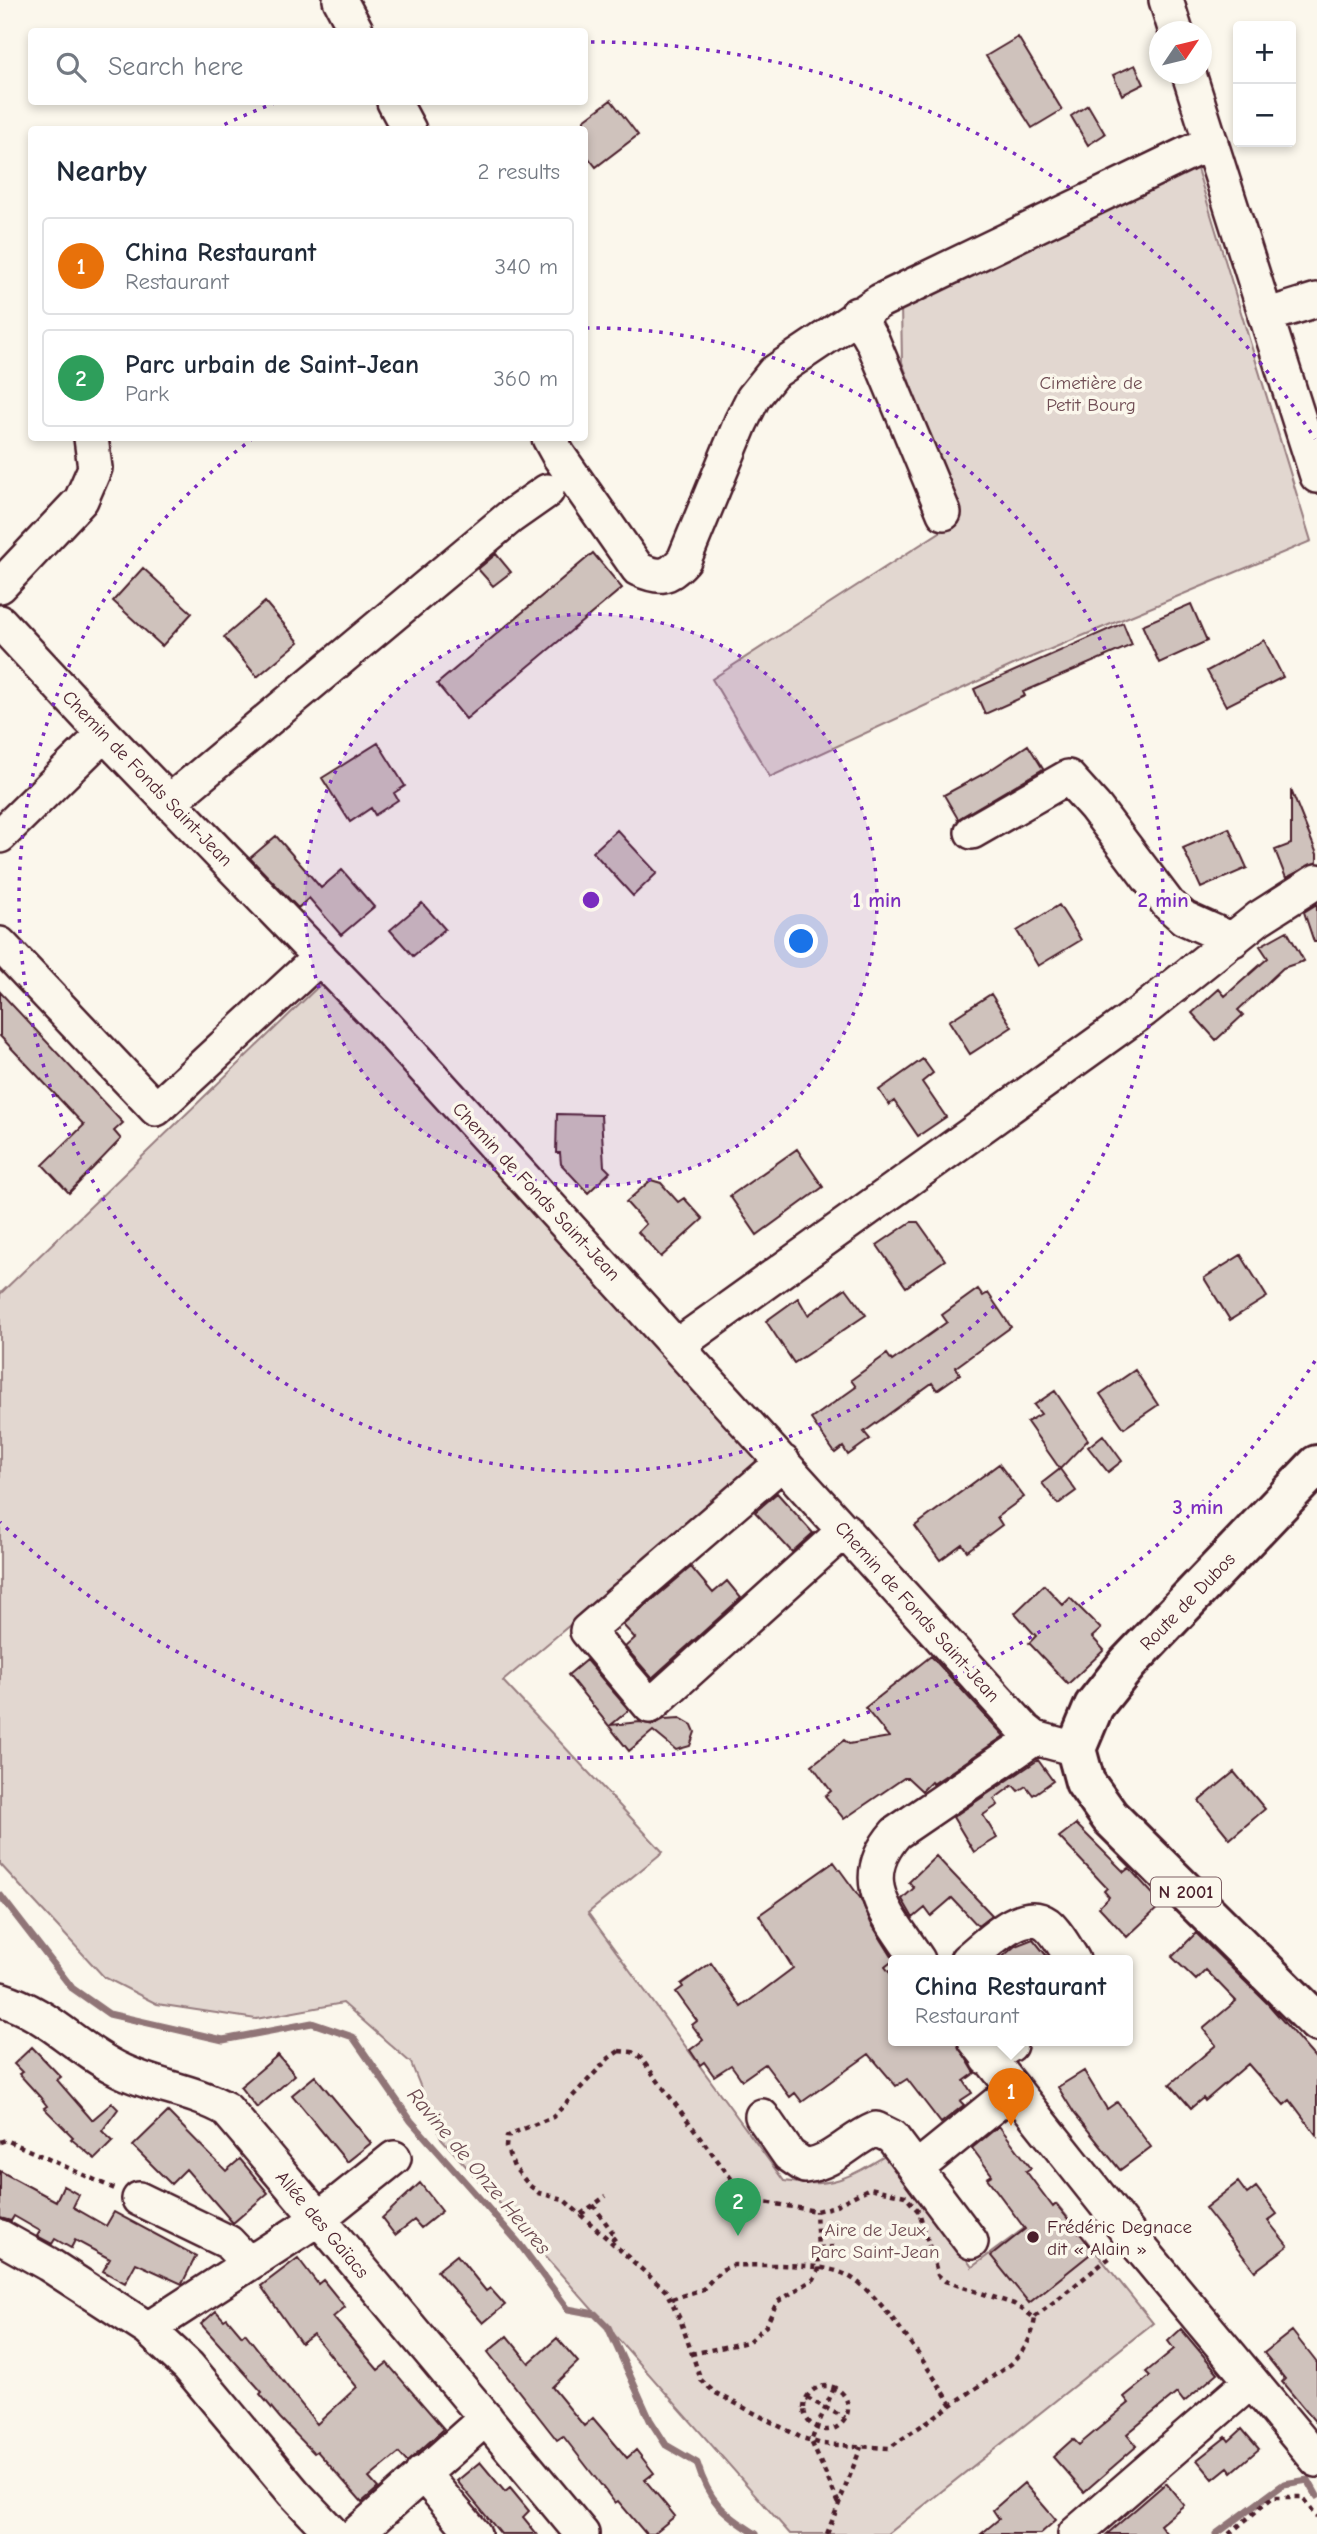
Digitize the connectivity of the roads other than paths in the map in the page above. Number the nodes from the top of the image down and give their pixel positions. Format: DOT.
graph roads {
  1 [pos="340,0"];
  2 [pos="1166,0"];
  3 [pos="1173,21"];
  4 [pos="355,28"];
  5 [pos="1192,84"];
  6 [pos="396,105"];
  7 [pos="407,126"];
  8 [pos="1211,142"];
  9 [pos="1317,300"];
  10 [pos="857,314"];
  11 [pos="1265,316"];
  12 [pos="91,441"];
  13 [pos="552,441"];
  14 [pos="1315,465"];
  15 [pos="547,491"];
  16 [pos="944,513"];
  17 [pos="0,586"];
  18 [pos="0,622"];
  19 [pos="104,734"];
  20 [pos="169,802"];
  21 [pos="972,832"];
  22 [pos="0,836"];
  23 [pos="1317,881"];
  24 [pos="1233,940"];
  25 [pos="0,944"];
  26 [pos="320,957"];
  27 [pos="678,1345"];
  28 [pos="783,1462"];
  29 [pos="1317,1465"];
  30 [pos="845,1530"];
  31 [pos="1035,1738"];
  32 [pos="1076,1749"];
  33 [pos="915,1955"];
  34 [pos="973,1955"];
  35 [pos="1069,1955"];
  36 [pos="0,1999"];
  37 [pos="1317,2022"];
  38 [pos="1002,2046"];
  39 [pos="1012,2091"];
  40 [pos="762,2116"];
  41 [pos="394,2158"];
  42 [pos="916,2169"];
  43 [pos="139,2199"];
  44 [pos="317,2219"];
  45 [pos="0,2237"];
  46 [pos="971,2242"];
  47 [pos="248,2263"];
  48 [pos="148,2329"];
  49 [pos="1250,2382"];
  50 [pos="486,2418"];
  51 [pos="1317,2460"];
  52 [pos="422,2473"];
  53 [pos="333,2534"];
  54 [pos="356,2534"];
  55 [pos="474,2534"];
  56 [pos="582,2534"];
  57 [pos="1075,2534"];
  1 -- 4 [label="street"];
  2 -- 3 [label="street"];
  5 -- 8 [label="street"];
  6 -- 7 [label="street"];
  8 -- 10 [label="street"];
  8 -- 11 [label="street"];
  9 -- 11 [label="street"];
  10 -- 13 [label="street"];
  10 -- 16 [label="street"];
  11 -- 14 [label="street"];
  12 -- 17 [label="street"];
  15 -- 20 [label="street"];
  18 -- 19 [label="street, Chemin de Fonds Saint-Jean"];
  19 -- 20 [label="street, Chemin de Fonds Saint-Jean"];
  19 -- 22 [label="street"];
  20 -- 26 [label="street, Chemin de Fonds Saint-Jean"];
  21 -- 24 [label="street"];
  23 -- 24 [label="street"];
  24 -- 27 [label="street"];
  25 -- 26 [label="street"];
  26 -- 27 [label="street, Chemin de Fonds Saint-Jean"];
  27 -- 28 [label="street, Chemin de Fonds Saint-Jean"];
  28 -- 30 [label="street, Chemin de Fonds Saint-Jean"];
  28 -- 30 [label="street"];
  29 -- 32 [label="main road, Route de Dubos"];
  30 -- 31 [label="street, Chemin de Fonds Saint-Jean"];
  31 -- 32 [label="street"];
  31 -- 33 [label="street"];
  32 -- 37 [label="main road, N 2001"];
  34 -- 35 [label="street"];
  36 -- 44 [label="street, Allée des Gaïacs"];
  38 -- 39 [label="street"];
  39 -- 42 [label="street"];
  39 -- 49 [label="street"];
  40 -- 42 [label="street"];
  41 -- 44 [label="street"];
  42 -- 46 [label="street"];
  43 -- 47 [label="street"];
  44 -- 47 [label="street"];
  44 -- 50 [label="street, Allée des Gaïacs"];
  45 -- 48 [label="street"];
  47 -- 48 [label="street"];
  48 -- 53 [label="street"];
  49 -- 51 [label="street"];
  49 -- 57 [label="street"];
  50 -- 52 [label="street"];
  50 -- 56 [label="street, Allée des Gaïacs"];
  52 -- 54 [label="street"];
  52 -- 55 [label="street"];
}
